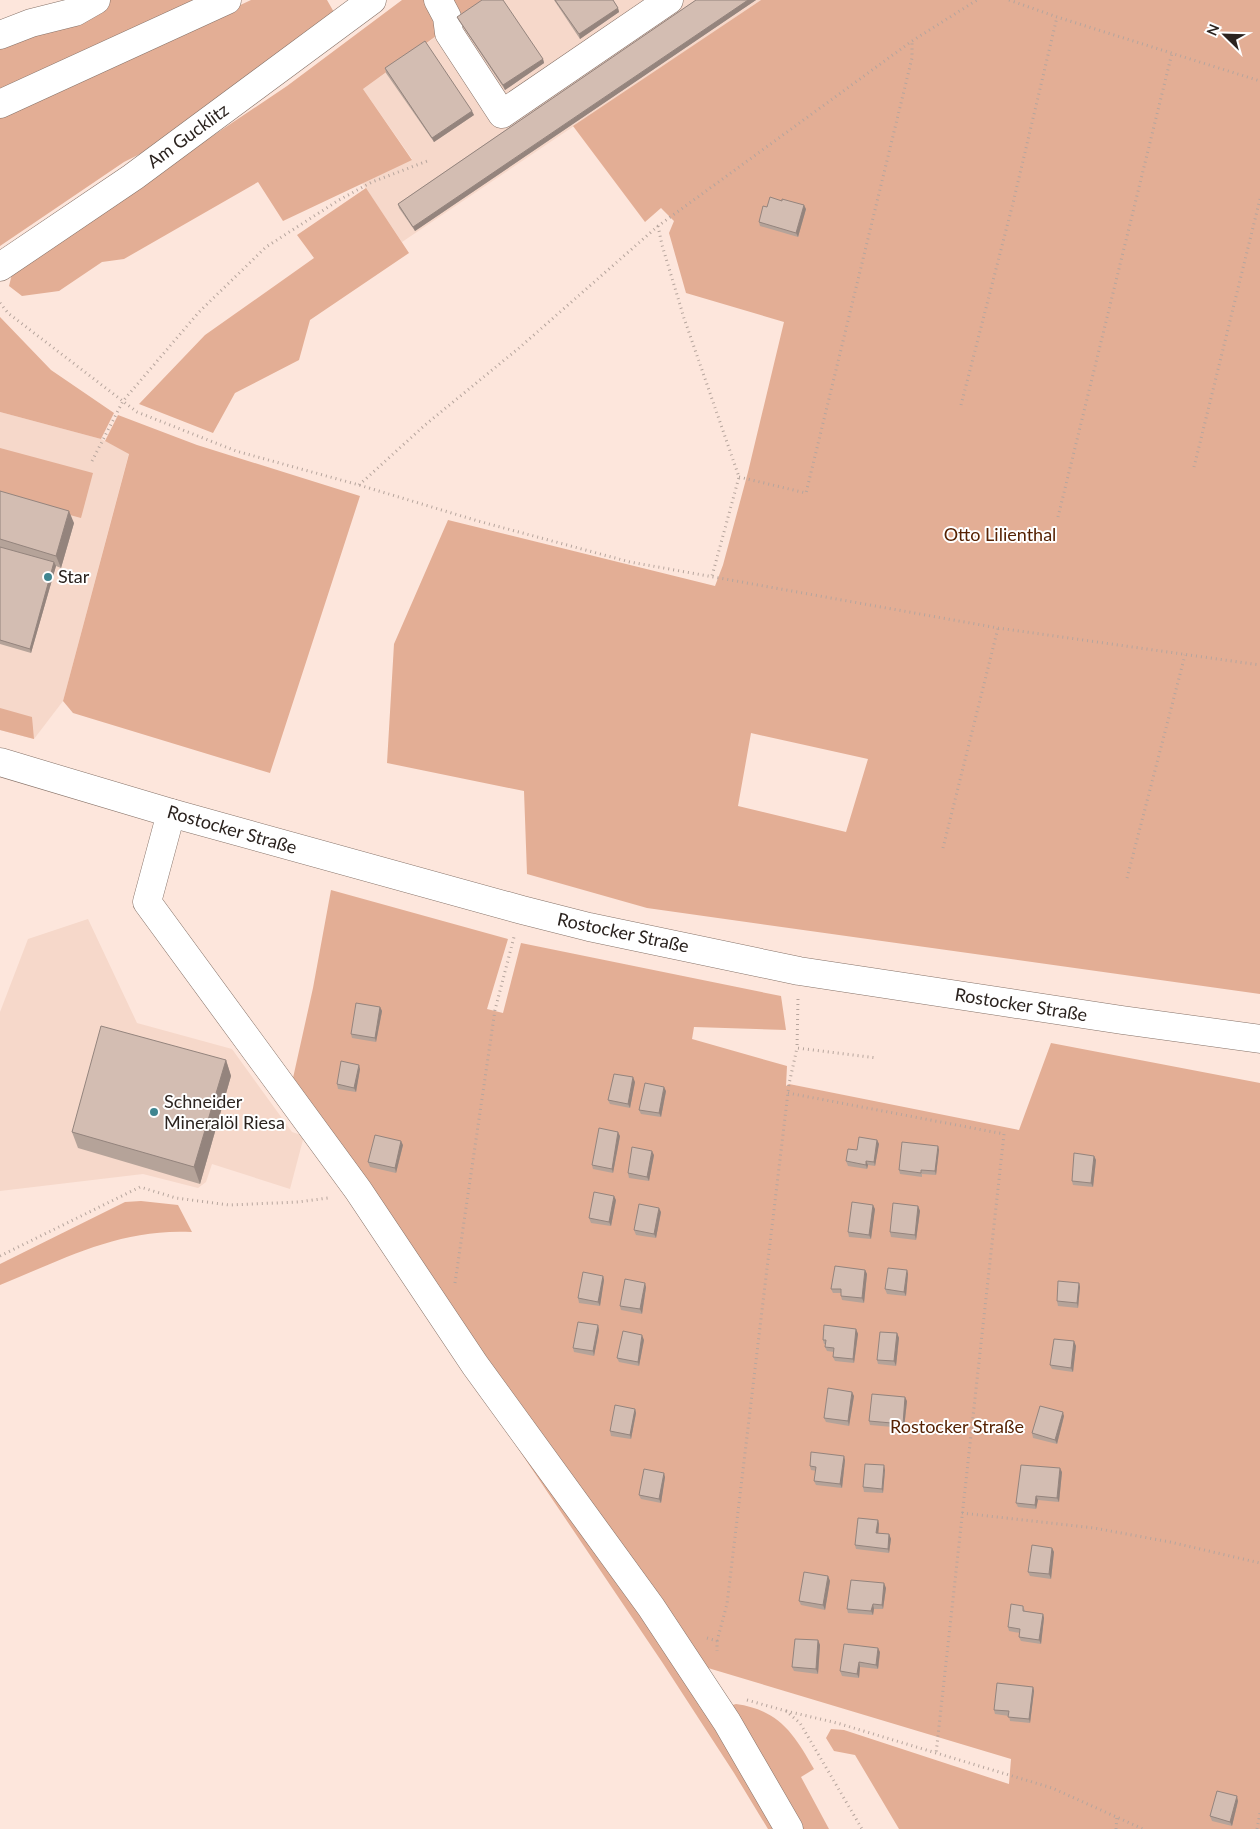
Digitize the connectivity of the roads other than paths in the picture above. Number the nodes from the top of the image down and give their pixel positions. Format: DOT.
graph roads {
  1 [pos="96,0"];
  2 [pos="228,0"];
  3 [pos="372,0"];
  4 [pos="438,0"];
  5 [pos="669,0"];
  6 [pos="0,35"];
  7 [pos="0,104"];
  8 [pos="0,267"];
  9 [pos="0,762"];
  10 [pos="170,813"];
  11 [pos="1260,1039"];
  12 [pos="789,1829"];
  1 -- 6 [label="street"];
  2 -- 7 [label="street"];
  3 -- 8 [label="street, Am Gucklitz"];
  4 -- 5 [label="street"];
  9 -- 10 [label="street, Rostocker Straße"];
  10 -- 11 [label="street, Rostocker Straße"];
  10 -- 12 [label="street"];
}
